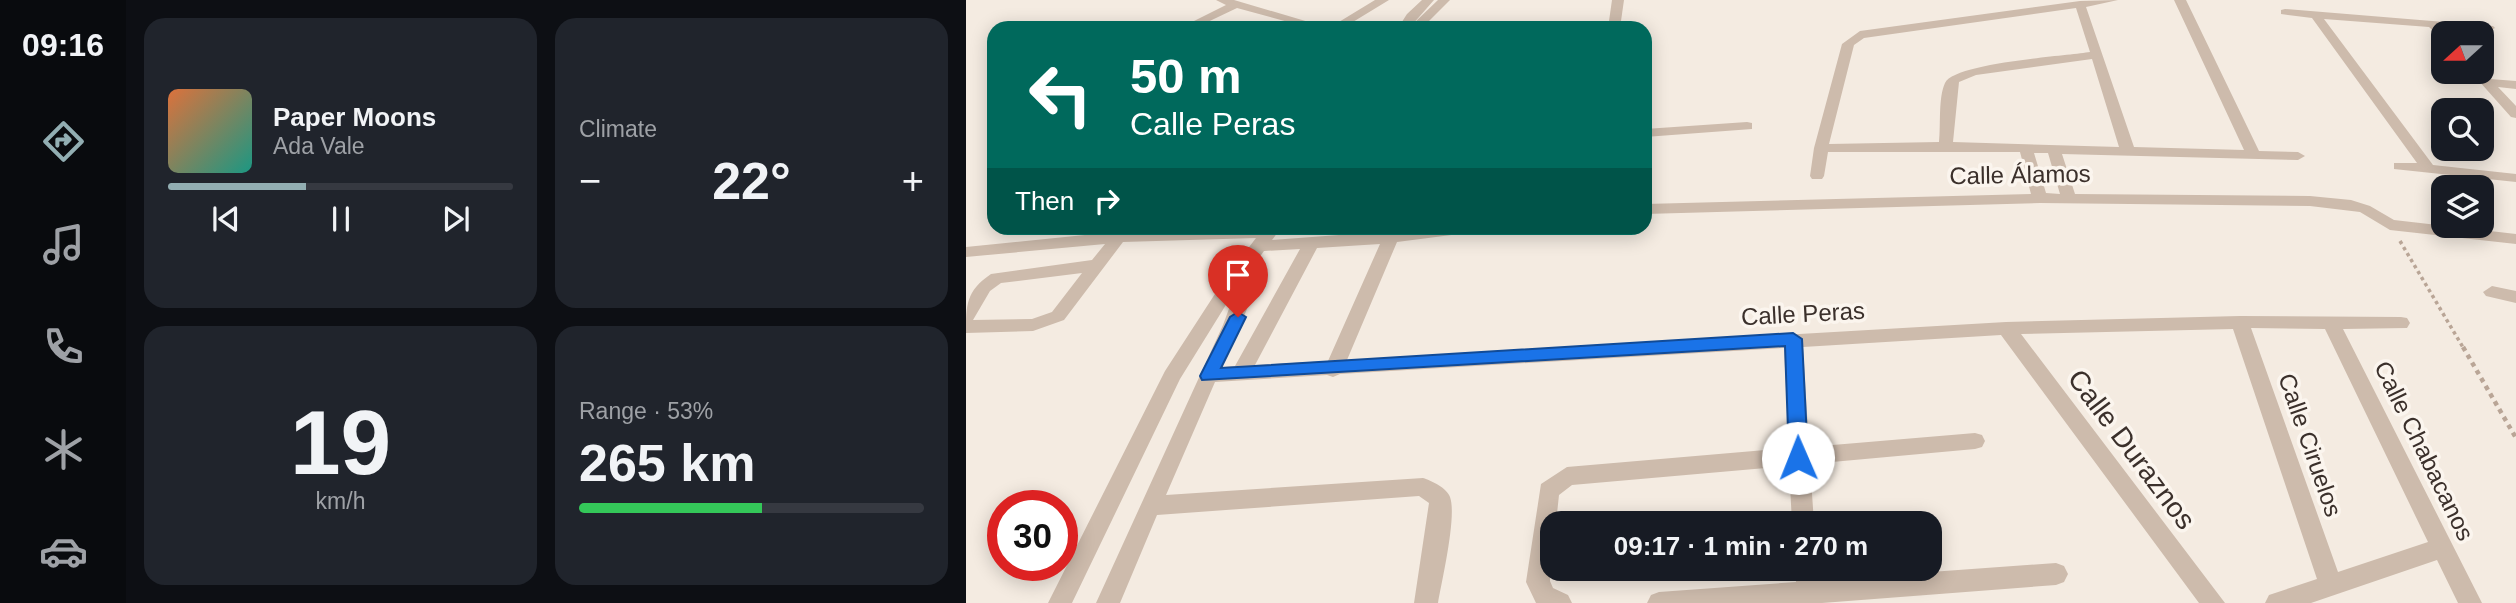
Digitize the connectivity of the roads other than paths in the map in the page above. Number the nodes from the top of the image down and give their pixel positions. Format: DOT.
graph roads {
  1 [pos="1222,0"];
  2 [pos="1383,0"];
  3 [pos="1428,0"];
  4 [pos="1444,0"];
  5 [pos="1618,0"];
  6 [pos="2112,0"];
  7 [pos="2180,0"];
  8 [pos="1236,4"];
  9 [pos="2080,4"];
  10 [pos="2285,12"];
  11 [pos="2316,15"];
  12 [pos="1201,21"];
  13 [pos="1298,21"];
  14 [pos="1347,21"];
  15 [pos="1410,21"];
  16 [pos="1422,21"];
  17 [pos="1615,21"];
  18 [pos="2431,24"];
  19 [pos="2096,55"];
  20 [pos="2494,83"];
  21 [pos="2488,84"];
  22 [pos="2491,84"];
  23 [pos="2516,85"];
  24 [pos="2516,95"];
  25 [pos="2516,114"];
  26 [pos="1747,126"];
  27 [pos="1652,133"];
  28 [pos="1945,146"];
  29 [pos="1821,148"];
  30 [pos="2026,149"];
  31 [pos="2054,150"];
  32 [pos="2127,151"];
  33 [pos="2253,154"];
  34 [pos="2298,156"];
  35 [pos="2399,166"];
  36 [pos="2428,169"];
  37 [pos="1817,176"];
  38 [pos="2516,178"];
  39 [pos="2040,198"];
  40 [pos="2069,198"];
  41 [pos="1652,209"];
  42 [pos="1099,235"];
  43 [pos="1121,235"];
  44 [pos="1170,235"];
  45 [pos="1403,235"];
  46 [pos="1391,237"];
  47 [pos="2516,239"];
  48 [pos="1264,241"];
  49 [pos="1311,244"];
  50 [pos="966,252"];
  51 [pos="1098,265"];
  52 [pos="2491,292"];
  53 [pos="2516,297"];
  54 [pos="966,317"];
  55 [pos="2240,322"];
  56 [pos="2331,323"];
  57 [pos="2401,323"];
  58 [pos="966,327"];
  59 [pos="2006,328"];
  60 [pos="1793,339"];
  61 [pos="1333,370"];
  62 [pos="1240,375"];
  63 [pos="1209,376"];
  64 [pos="1975,441"];
  65 [pos="1798,458"];
  66 [pos="1151,506"];
  67 [pos="1802,511"];
  68 [pos="2442,548"];
  69 [pos="2056,574"];
  70 [pos="1808,581"];
  71 [pos="2331,585"];
  72 [pos="1809,599"];
  73 [pos="1060,603"];
  74 [pos="1108,603"];
  75 [pos="1426,603"];
  76 [pos="1560,603"];
  77 [pos="1659,603"];
  78 [pos="2213,603"];
  79 [pos="2277,603"];
  80 [pos="2470,603"];
  1 -- 8 [label="street"];
  2 -- 14 [label="street"];
  3 -- 15 [label="street"];
  4 -- 16 [label="street"];
  5 -- 17 [label="street"];
  6 -- 9 [label="street"];
  7 -- 33 [label="street"];
  8 -- 12 [label="street"];
  8 -- 13 [label="street"];
  9 -- 19 [label="street"];
  9 -- 29 [label="street"];
  10 -- 11 [label="street"];
  11 -- 18 [label="street"];
  11 -- 36 [label="street"];
  19 -- 28 [label="street"];
  19 -- 32 [label="street"];
  20 -- 23 [label="street"];
  21 -- 25 [label="street"];
  22 -- 24 [label="street"];
  26 -- 27 [label="street"];
  28 -- 29 [label="street"];
  28 -- 30 [label="street"];
  29 -- 37 [label="street"];
  30 -- 31 [label="street"];
  30 -- 39 [label="street"];
  31 -- 32 [label="street"];
  31 -- 40 [label="street"];
  32 -- 33 [label="street"];
  33 -- 34 [label="street"];
  35 -- 36 [label="street"];
  36 -- 38 [label="street"];
  39 -- 40 [label="street, Calle Álamos"];
  39 -- 41 [label="street, Calle Álamos"];
  40 -- 47 [label="street, Calle Álamos"];
  42 -- 50 [label="street"];
  43 -- 51 [label="street"];
  44 -- 48 [label="street"];
  45 -- 46 [label="street"];
  46 -- 49 [label="street"];
  46 -- 61 [label="street"];
  48 -- 49 [label="street"];
  48 -- 63 [label="street"];
  48 -- 73 [label="street"];
  49 -- 62 [label="street"];
  51 -- 54 [label="street"];
  51 -- 58 [label="street"];
  52 -- 53 [label="street"];
  55 -- 56 [label="street, Calle Peras"];
  55 -- 59 [label="street, Calle Peras"];
  55 -- 71 [label="street, Calle Ciruelos"];
  56 -- 57 [label="street, Calle Peras"];
  56 -- 68 [label="street, Calle Chabacanos"];
  59 -- 60 [label="street, Calle Peras"];
  59 -- 78 [label="street, Calle Duraznos"];
  60 -- 61 [label="street, Calle Peras"];
  60 -- 65 [label="street"];
  61 -- 62 [label="street, Calle Peras"];
  62 -- 63 [label="street, Calle Peras"];
  63 -- 66 [label="street"];
  64 -- 65 [label="street"];
  65 -- 67 [label="street"];
  65 -- 76 [label="street"];
  66 -- 74 [label="street"];
  66 -- 75 [label="street"];
  68 -- 71 [label="street"];
  68 -- 80 [label="street, Calle Chabacanos"];
  69 -- 72 [label="street"];
  70 -- 72 [label="street"];
  71 -- 79 [label="street"];
  72 -- 77 [label="street"];
}
